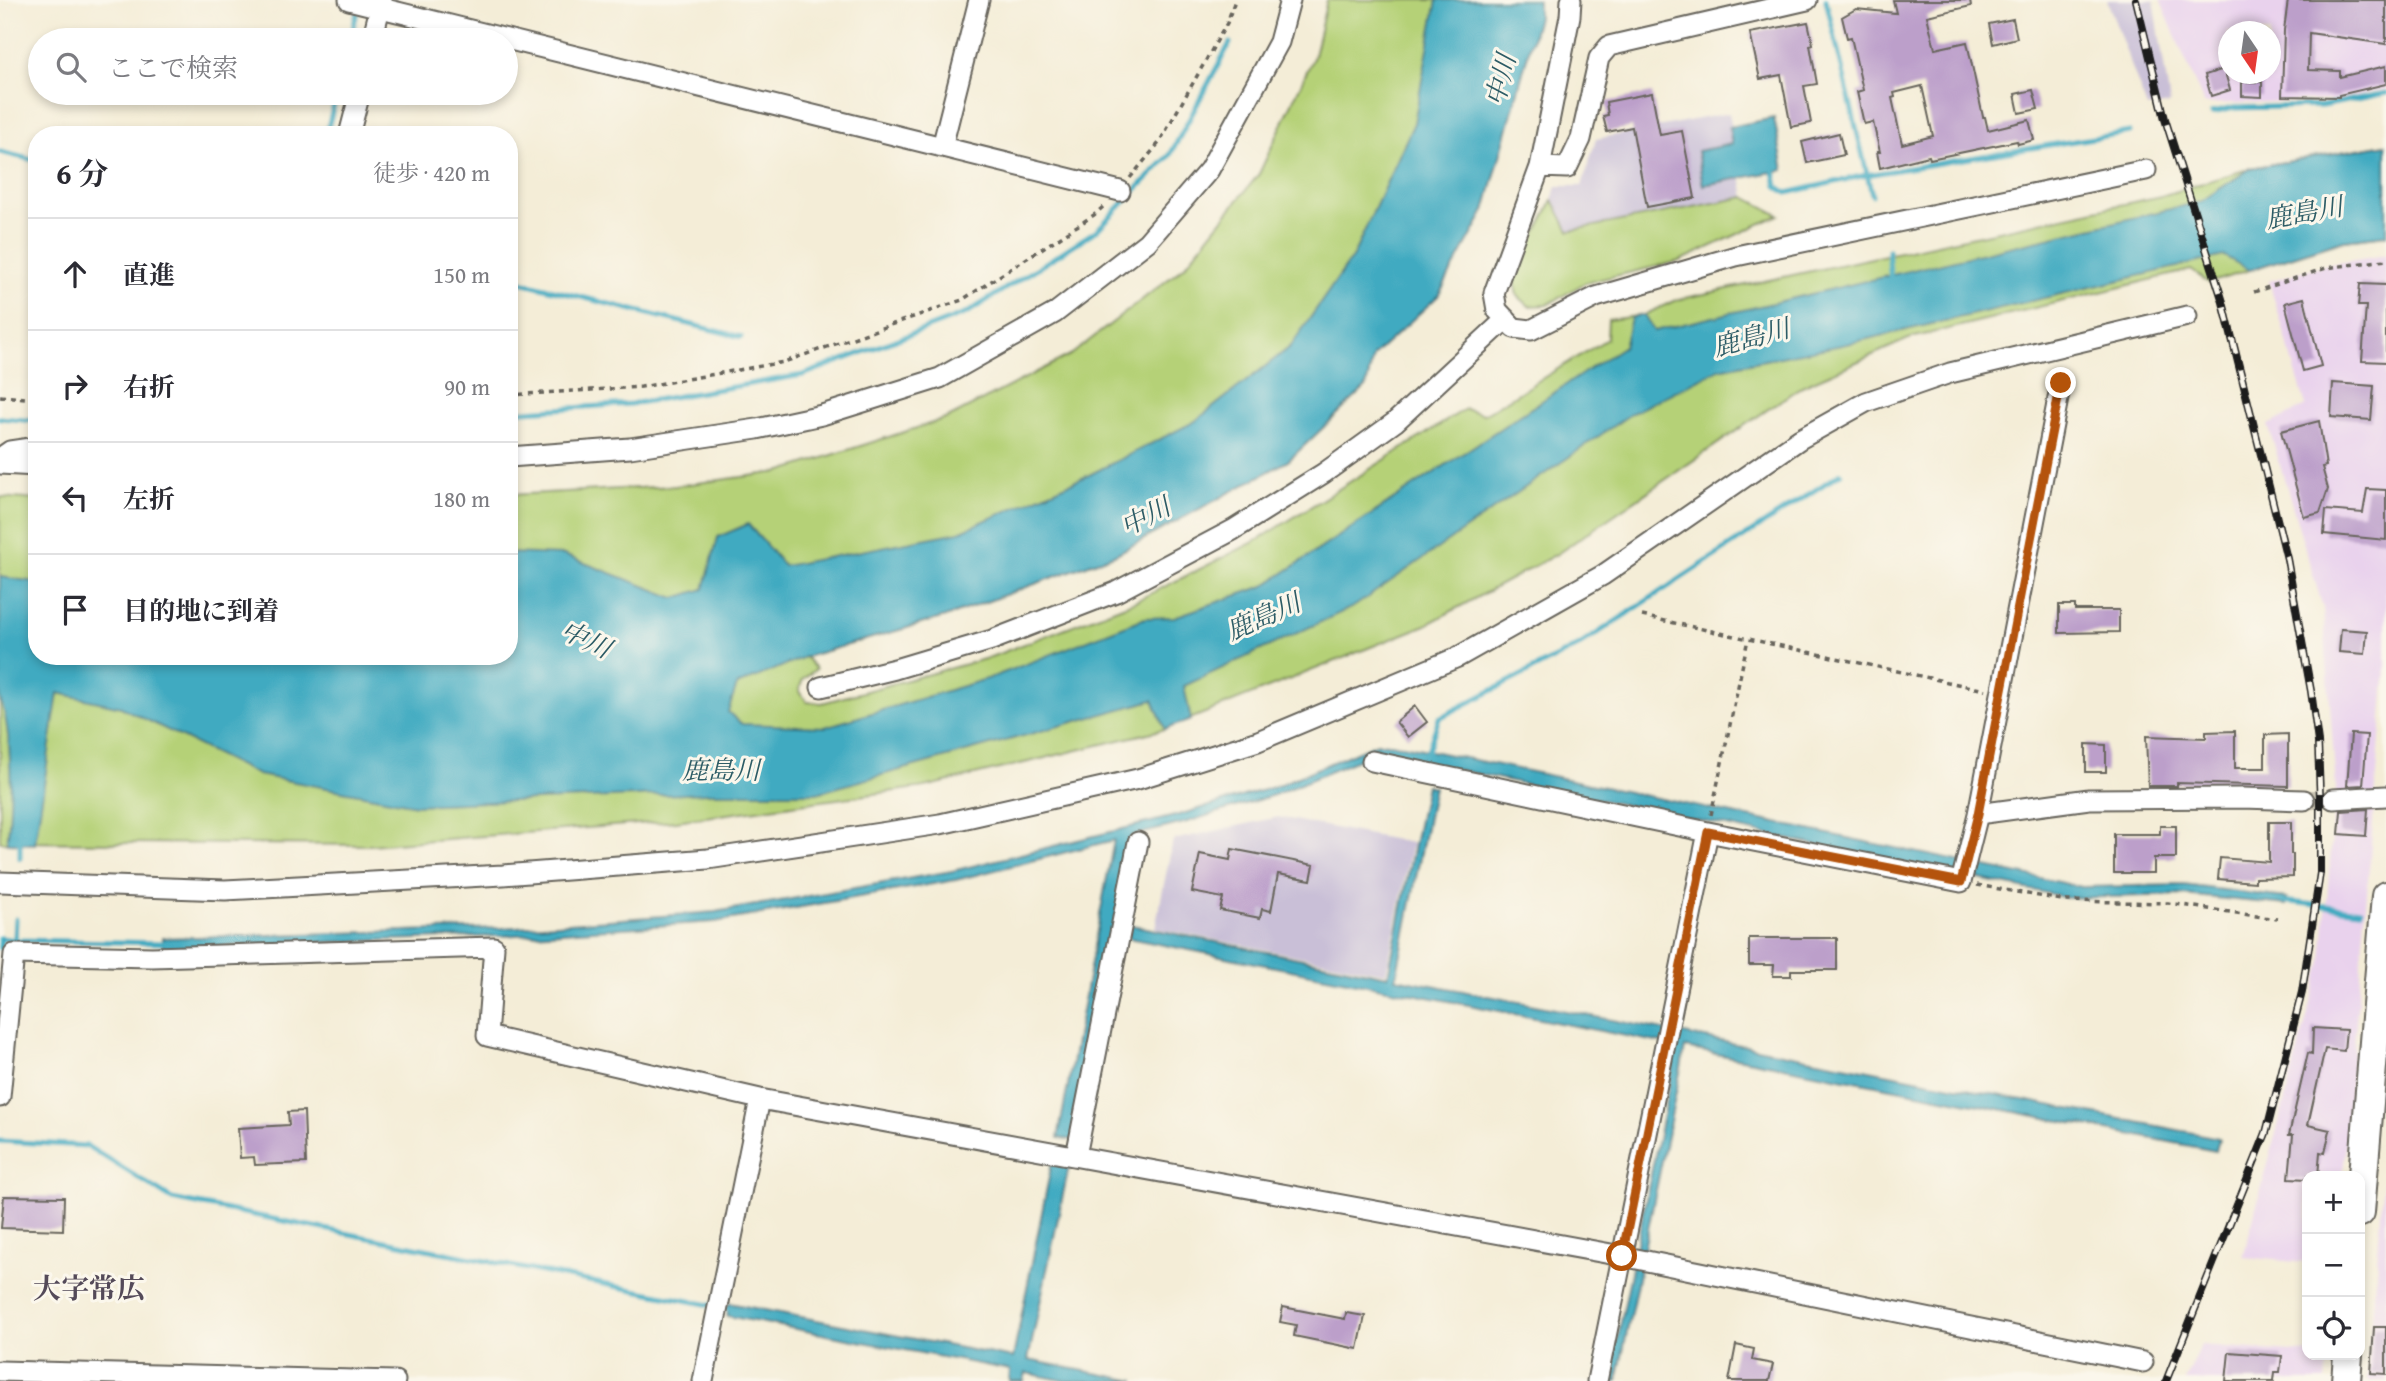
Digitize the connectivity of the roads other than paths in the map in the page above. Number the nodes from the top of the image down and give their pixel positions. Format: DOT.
graph roads {
  1 [pos="349,0"];
  2 [pos="979,0"];
  3 [pos="1290,0"];
  4 [pos="1571,0"];
  5 [pos="1807,0"];
  6 [pos="381,4"];
  7 [pos="375,28"];
  8 [pos="475,28"];
  9 [pos="518,39"];
  10 [pos="356,105"];
  11 [pos="351,126"];
  12 [pos="942,147"];
  13 [pos="1540,167"];
  14 [pos="2146,170"];
  15 [pos="1120,191"];
  16 [pos="2187,316"];
  17 [pos="1506,319"];
  18 [pos="2061,383"];
  19 [pos="28,448"];
  20 [pos="518,456"];
  21 [pos="0,458"];
  22 [pos="0,464"];
  23 [pos="28,466"];
  24 [pos="821,687"];
  25 [pos="1372,761"];
  26 [pos="2386,796"];
  27 [pos="2333,799"];
  28 [pos="2304,800"];
  29 [pos="1978,814"];
  30 [pos="1708,832"];
  31 [pos="1138,842"];
  32 [pos="0,882"];
  33 [pos="2386,896"];
  34 [pos="0,1097"];
  35 [pos="760,1099"];
  36 [pos="1076,1156"];
  37 [pos="2363,1171"];
  38 [pos="1622,1256"];
  39 [pos="2348,1360"];
  40 [pos="2143,1362"];
  41 [pos="0,1371"];
  42 [pos="394,1381"];
  43 [pos="703,1381"];
  44 [pos="1597,1381"];
  45 [pos="2346,1381"];
  1 -- 6 [label="street"];
  2 -- 12 [label="street"];
  3 -- 20 [label="street"];
  4 -- 13 [label="street"];
  5 -- 13 [label="street"];
  6 -- 7 [label="street"];
  6 -- 8 [label="street"];
  9 -- 12 [label="street"];
  10 -- 11 [label="street"];
  12 -- 15 [label="street"];
  13 -- 17 [label="street"];
  14 -- 17 [label="street"];
  16 -- 32 [label="street"];
  17 -- 24 [label="street"];
  18 -- 29 [label="street"];
  19 -- 21 [label="street"];
  22 -- 23 [label="street"];
  25 -- 30 [label="street"];
  26 -- 27 [label="street"];
  28 -- 29 [label="street"];
  29 -- 30 [label="street"];
  30 -- 38 [label="street"];
  31 -- 36 [label="street"];
  33 -- 37 [label="highway"];
  34 -- 35 [label="street"];
  35 -- 36 [label="street"];
  35 -- 43 [label="street"];
  36 -- 38 [label="street"];
  38 -- 40 [label="street"];
  38 -- 44 [label="street"];
  39 -- 45 [label="highway"];
  41 -- 42 [label="street"];
}
